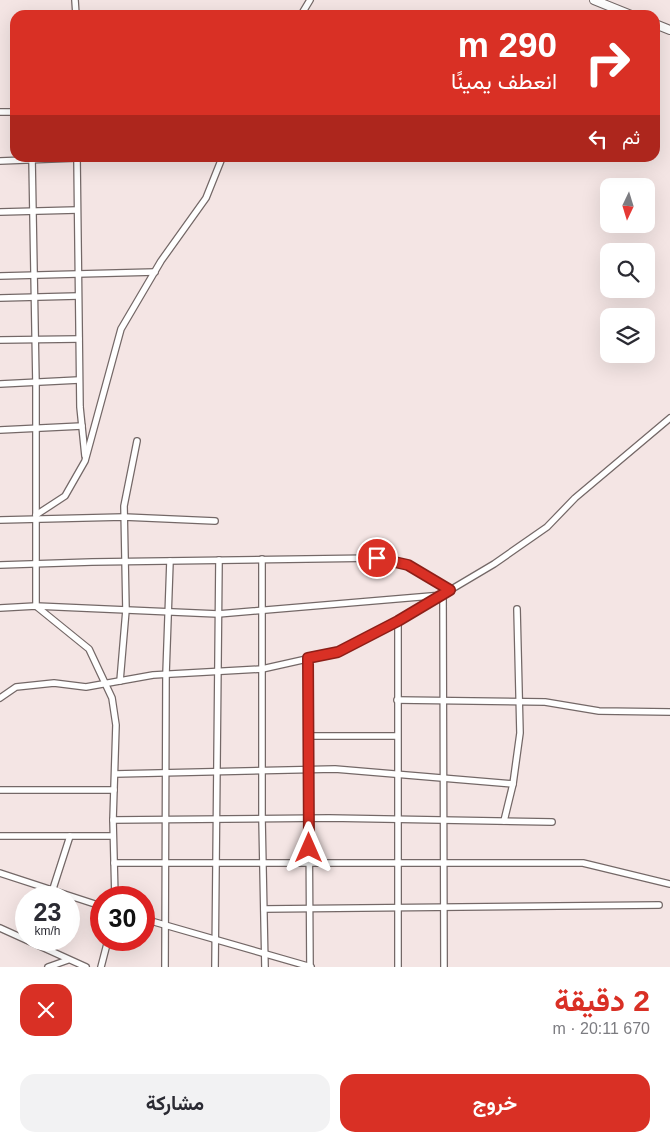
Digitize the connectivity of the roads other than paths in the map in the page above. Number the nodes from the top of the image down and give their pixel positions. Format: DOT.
graph roads {
  1 [pos="594,0"];
  2 [pos="619,10"];
  3 [pos="32,162"];
  4 [pos="77,162"];
  5 [pos="220,162"];
  6 [pos="77,210"];
  7 [pos="33,211"];
  8 [pos="0,212"];
  9 [pos="155,272"];
  10 [pos="34,275"];
  11 [pos="78,275"];
  12 [pos="0,276"];
  13 [pos="78,296"];
  14 [pos="34,297"];
  15 [pos="0,298"];
  16 [pos="35,339"];
  17 [pos="79,339"];
  18 [pos="0,340"];
  19 [pos="80,380"];
  20 [pos="36,382"];
  21 [pos="0,384"];
  22 [pos="670,418"];
  23 [pos="82,426"];
  24 [pos="36,428"];
  25 [pos="0,430"];
  26 [pos="137,441"];
  27 [pos="85,461"];
  28 [pos="36,517"];
  29 [pos="124,517"];
  30 [pos="0,520"];
  31 [pos="215,521"];
  32 [pos="262,559"];
  33 [pos="219,560"];
  34 [pos="124,561"];
  35 [pos="170,561"];
  36 [pos="36,564"];
  37 [pos="0,565"];
  38 [pos="450,590"];
  39 [pos="443,595"];
  40 [pos="36,606"];
  41 [pos="0,608"];
  42 [pos="126,610"];
  43 [pos="517,610"];
  44 [pos="262,611"];
  45 [pos="168,612"];
  46 [pos="218,614"];
  47 [pos="398,621"];
  48 [pos="308,658"];
  49 [pos="262,668"];
  50 [pos="218,671"];
  51 [pos="166,674"];
  52 [pos="120,681"];
  53 [pos="105,684"];
  54 [pos="0,698"];
  55 [pos="397,700"];
  56 [pos="443,701"];
  57 [pos="518,702"];
  58 [pos="670,712"];
  59 [pos="308,736"];
  60 [pos="397,736"];
  61 [pos="308,770"];
  62 [pos="262,772"];
  63 [pos="217,773"];
  64 [pos="115,774"];
  65 [pos="166,774"];
  66 [pos="397,774"];
  67 [pos="444,778"];
  68 [pos="513,784"];
  69 [pos="0,790"];
  70 [pos="114,790"];
  71 [pos="309,818"];
  72 [pos="216,819"];
  73 [pos="262,819"];
  74 [pos="396,819"];
  75 [pos="113,820"];
  76 [pos="166,820"];
  77 [pos="444,820"];
  78 [pos="504,821"];
  79 [pos="552,822"];
  80 [pos="0,836"];
  81 [pos="70,836"];
  82 [pos="113,836"];
  83 [pos="114,863"];
  84 [pos="166,863"];
  85 [pos="215,863"];
  86 [pos="263,863"];
  87 [pos="309,863"];
  88 [pos="397,863"];
  89 [pos="444,863"];
  90 [pos="0,873"];
  91 [pos="670,884"];
  92 [pos="40,886"];
  93 [pos="53,886"];
  94 [pos="115,886"];
  95 [pos="659,905"];
  96 [pos="310,908"];
  97 [pos="397,908"];
  98 [pos="444,908"];
  99 [pos="264,909"];
  100 [pos="155,922"];
  101 [pos="166,925"];
  102 [pos="0,928"];
  103 [pos="15,934"];
  104 [pos="214,940"];
  105 [pos="52,951"];
  106 [pos="105,951"];
  107 [pos="265,954"];
  108 [pos="68,960"];
  109 [pos="54,966"];
  110 [pos="48,967"];
  111 [pos="86,967"];
  112 [pos="101,967"];
  113 [pos="166,967"];
  114 [pos="215,967"];
  115 [pos="266,967"];
  116 [pos="310,967"];
  117 [pos="398,967"];
  118 [pos="444,967"];
  1 -- 2 [label="highway"];
  3 -- 7 [label="street"];
  4 -- 6 [label="street"];
  5 -- 9 [label="street"];
  6 -- 7 [label="street"];
  6 -- 11 [label="street"];
  7 -- 8 [label="street"];
  7 -- 10 [label="street"];
  9 -- 11 [label="street"];
  9 -- 27 [label="street"];
  10 -- 11 [label="street"];
  10 -- 12 [label="street"];
  10 -- 14 [label="street"];
  11 -- 13 [label="street"];
  13 -- 14 [label="street"];
  13 -- 17 [label="street"];
  14 -- 15 [label="street"];
  14 -- 16 [label="street"];
  16 -- 17 [label="street"];
  16 -- 18 [label="street"];
  16 -- 20 [label="street"];
  17 -- 19 [label="street"];
  19 -- 20 [label="street"];
  19 -- 23 [label="street"];
  20 -- 21 [label="street"];
  20 -- 24 [label="street"];
  22 -- 38 [label="street"];
  23 -- 24 [label="street"];
  23 -- 27 [label="street"];
  24 -- 25 [label="street"];
  24 -- 28 [label="street"];
  26 -- 29 [label="street"];
  27 -- 28 [label="street"];
  28 -- 29 [label="street"];
  28 -- 30 [label="street"];
  28 -- 36 [label="street"];
  29 -- 31 [label="street"];
  29 -- 34 [label="street"];
  32 -- 33 [label="street"];
  32 -- 38 [label="street"];
  32 -- 44 [label="street"];
  33 -- 35 [label="street"];
  33 -- 46 [label="street"];
  34 -- 35 [label="street"];
  34 -- 36 [label="street"];
  34 -- 42 [label="street"];
  35 -- 45 [label="street"];
  36 -- 37 [label="street"];
  36 -- 40 [label="street"];
  38 -- 39 [label="street"];
  39 -- 44 [label="street"];
  39 -- 47 [label="street"];
  39 -- 56 [label="street"];
  40 -- 41 [label="street"];
  40 -- 42 [label="street"];
  40 -- 53 [label="street"];
  42 -- 45 [label="street"];
  42 -- 52 [label="street"];
  43 -- 57 [label="street"];
  44 -- 46 [label="street"];
  44 -- 49 [label="street"];
  45 -- 46 [label="street"];
  45 -- 51 [label="street"];
  46 -- 50 [label="street"];
  47 -- 48 [label="street"];
  47 -- 55 [label="street"];
  48 -- 49 [label="street"];
  48 -- 59 [label="street"];
  49 -- 50 [label="street"];
  49 -- 62 [label="street"];
  50 -- 51 [label="street"];
  50 -- 63 [label="street"];
  51 -- 52 [label="street"];
  51 -- 65 [label="street"];
  52 -- 53 [label="street"];
  53 -- 54 [label="street"];
  53 -- 64 [label="street"];
  55 -- 56 [label="street"];
  55 -- 60 [label="street"];
  56 -- 57 [label="street"];
  56 -- 67 [label="street"];
  57 -- 58 [label="street"];
  57 -- 68 [label="street"];
  59 -- 60 [label="street"];
  59 -- 61 [label="street"];
  60 -- 66 [label="street"];
  61 -- 62 [label="street"];
  61 -- 66 [label="street"];
  61 -- 71 [label="street"];
  62 -- 63 [label="street"];
  62 -- 73 [label="street"];
  63 -- 65 [label="street"];
  63 -- 72 [label="street"];
  64 -- 65 [label="street"];
  64 -- 70 [label="street"];
  65 -- 76 [label="street"];
  66 -- 67 [label="street"];
  66 -- 74 [label="street"];
  67 -- 68 [label="street"];
  67 -- 77 [label="street"];
  68 -- 78 [label="street"];
  69 -- 70 [label="street"];
  70 -- 75 [label="street"];
  71 -- 73 [label="street"];
  71 -- 74 [label="street"];
  71 -- 87 [label="street"];
  72 -- 73 [label="street"];
  72 -- 76 [label="street"];
  72 -- 85 [label="street"];
  73 -- 86 [label="street"];
  74 -- 77 [label="street"];
  74 -- 88 [label="street"];
  75 -- 76 [label="street"];
  75 -- 82 [label="street"];
  76 -- 84 [label="street"];
  77 -- 78 [label="street"];
  77 -- 89 [label="street"];
  78 -- 79 [label="street"];
  80 -- 81 [label="street"];
  81 -- 82 [label="street"];
  81 -- 93 [label="street"];
  82 -- 83 [label="street"];
  83 -- 84 [label="street"];
  83 -- 94 [label="street"];
  84 -- 85 [label="street"];
  84 -- 101 [label="street"];
  85 -- 86 [label="street"];
  85 -- 104 [label="street"];
  86 -- 87 [label="street"];
  86 -- 99 [label="street"];
  87 -- 88 [label="street"];
  87 -- 96 [label="street"];
  88 -- 89 [label="street"];
  88 -- 97 [label="street"];
  89 -- 91 [label="street"];
  89 -- 98 [label="street"];
  90 -- 92 [label="street"];
  95 -- 98 [label="street"];
  96 -- 97 [label="street"];
  96 -- 99 [label="street"];
  96 -- 116 [label="street"];
  97 -- 98 [label="street"];
  97 -- 117 [label="street"];
  98 -- 118 [label="street"];
  99 -- 107 [label="street"];
  100 -- 101 [label="street"];
  101 -- 104 [label="street"];
  101 -- 113 [label="street"];
  102 -- 103 [label="street"];
  104 -- 107 [label="street"];
  104 -- 114 [label="street"];
  105 -- 108 [label="street"];
  106 -- 112 [label="street"];
  107 -- 115 [label="street"];
  107 -- 116 [label="street"];
  108 -- 109 [label="street"];
  108 -- 111 [label="street"];
  109 -- 110 [label="street"];
}
